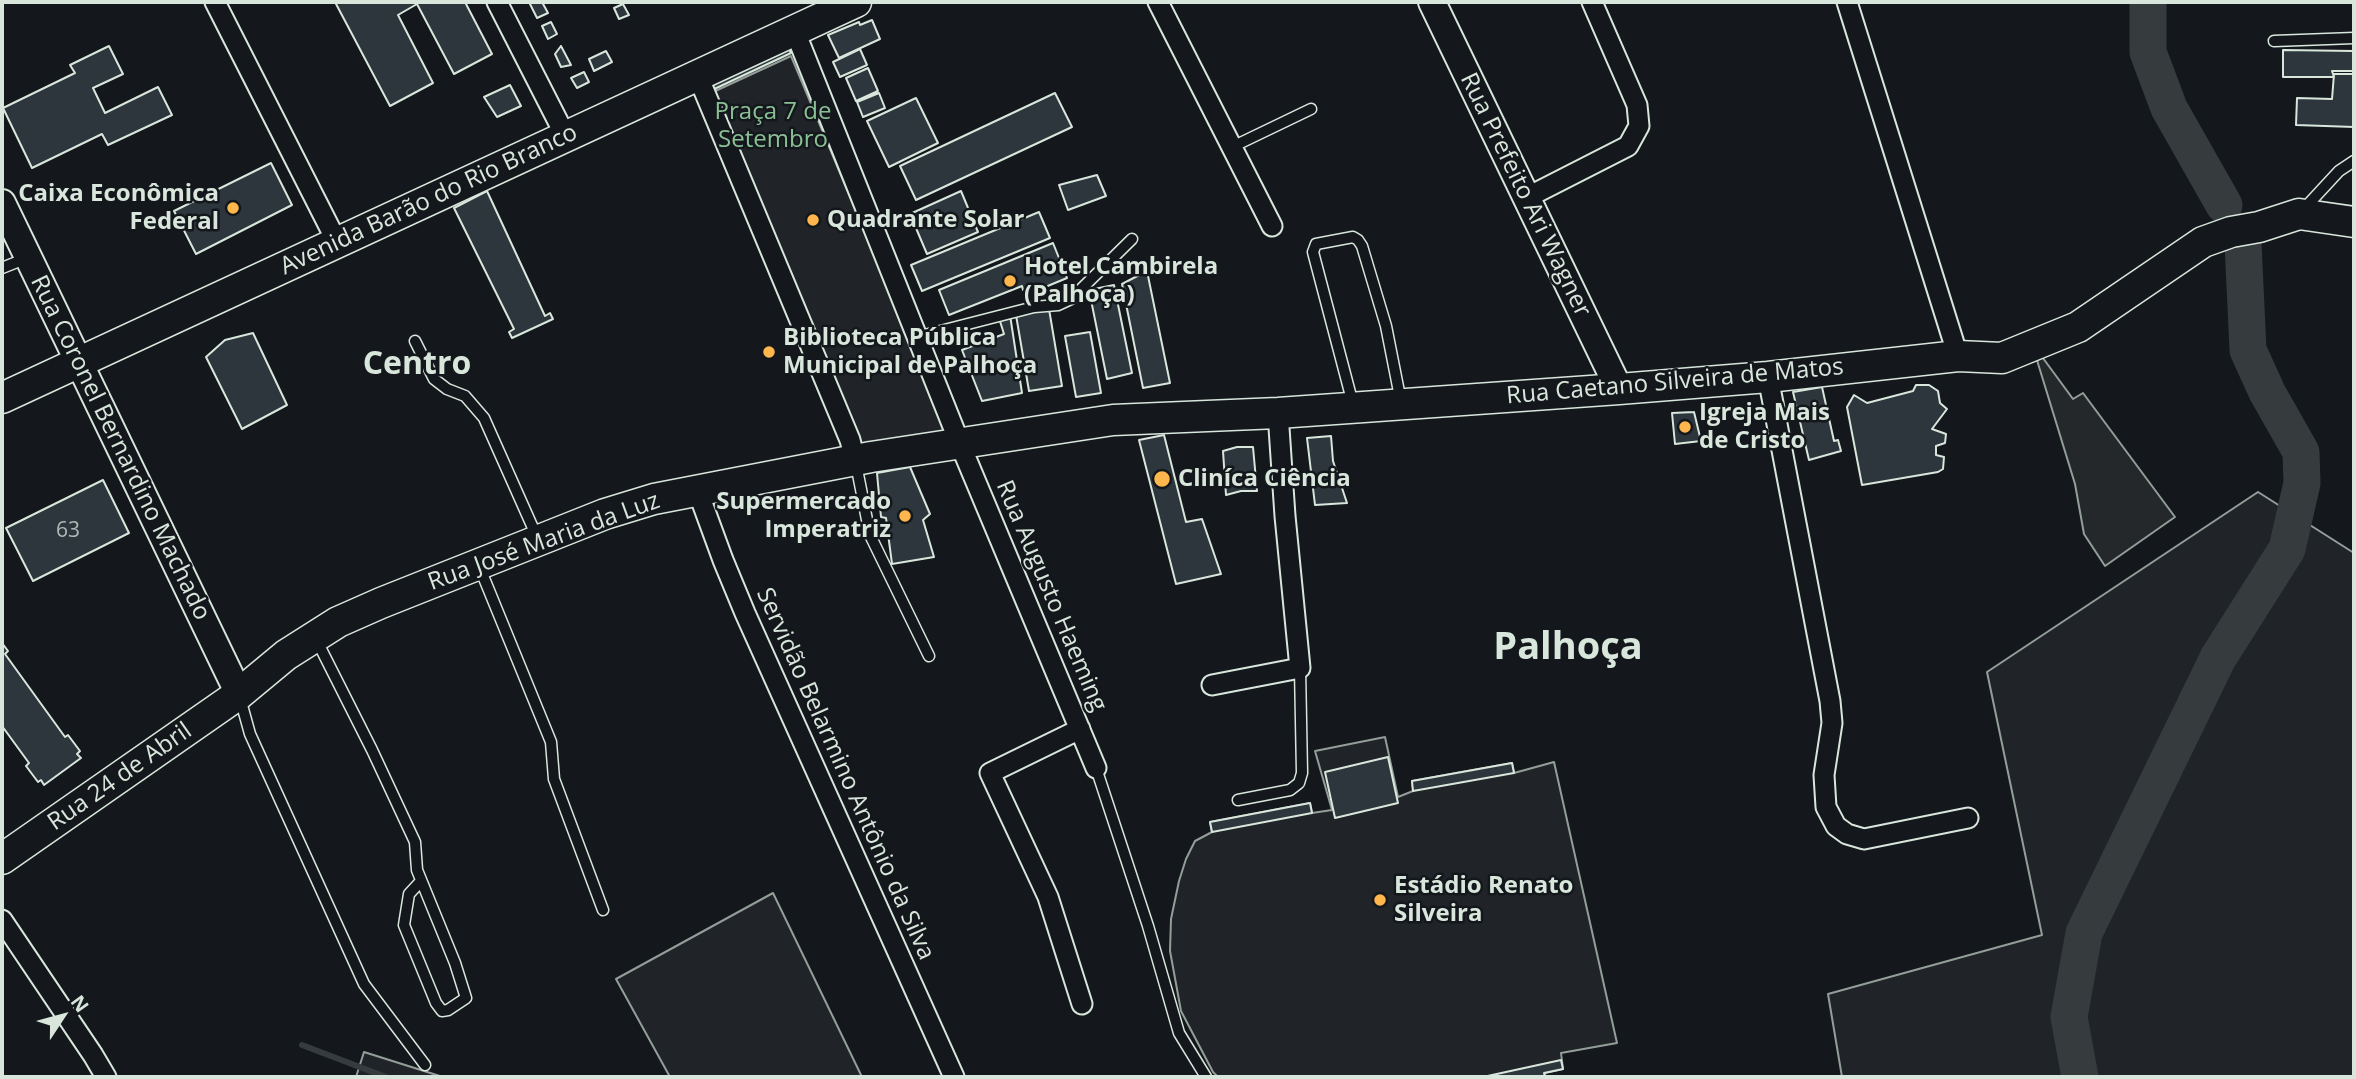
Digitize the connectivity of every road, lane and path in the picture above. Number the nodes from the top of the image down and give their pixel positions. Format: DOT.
graph roads {
  1 [pos="215,2"];
  2 [pos="497,2"];
  3 [pos="1158,2"];
  4 [pos="1432,2"];
  5 [pos="1592,2"];
  6 [pos="1847,2"];
  7 [pos="851,3"];
  8 [pos="794,29"];
  9 [pos="2354,38"];
  10 [pos="2273,41"];
  11 [pos="697,74"];
  12 [pos="1311,109"];
  13 [pos="566,137"];
  14 [pos="1231,147"];
  15 [pos="2354,161"];
  16 [pos="1526,198"];
  17 [pos="2,202"];
  18 [pos="2299,214"];
  19 [pos="2354,222"];
  20 [pos="1272,226"];
  21 [pos="1132,239"];
  22 [pos="337,242"];
  23 [pos="28,257"];
  24 [pos="2,268"];
  25 [pos="917,337"];
  26 [pos="415,341"];
  27 [pos="1958,356"];
  28 [pos="78,363"];
  29 [pos="1768,377"];
  30 [pos="1619,389"];
  31 [pos="2,398"];
  32 [pos="1402,404"];
  33 [pos="1354,407"];
  34 [pos="1278,413"];
  35 [pos="960,444"];
  36 [pos="855,460"];
  37 [pos="697,489"];
  38 [pos="539,541"];
  39 [pos="479,565"];
  40 [pos="314,636"];
  41 [pos="929,656"];
  42 [pos="1300,668"];
  43 [pos="1212,685"];
  44 [pos="239,694"];
  45 [pos="1080,729"];
  46 [pos="1096,768"];
  47 [pos="1238,800"];
  48 [pos="1968,818"];
  49 [pos="2,859"];
  50 [pos="421,881"];
  51 [pos="603,910"];
  52 [pos="2,920"];
  53 [pos="1082,1004"];
  54 [pos="425,1065"];
  55 [pos="106,1077"];
  56 [pos="954,1077"];
  57 [pos="1206,1077"];
  1 -- 22 [label="street"];
  2 -- 13 [label="street"];
  3 -- 14 [label="street"];
  4 -- 16 [label="street, Rua Prefeito Ari Wagner"];
  5 -- 16 [label="street"];
  6 -- 27 [label="street"];
  7 -- 8 [label="main road, Avenida Barão do Rio Branco"];
  8 -- 11 [label="main road, Avenida Barão do Rio Branco"];
  8 -- 25 [label="street"];
  9 -- 10 [label="lane"];
  11 -- 13 [label="main road, Avenida Barão do Rio Branco"];
  11 -- 36 [label="street"];
  12 -- 14 [label="lane"];
  13 -- 22 [label="main road, Avenida Barão do Rio Branco"];
  14 -- 20 [label="street"];
  15 -- 18 [label="lane"];
  16 -- 30 [label="street, Rua Prefeito Ari Wagner"];
  17 -- 23 [label="street, Rua Coronel Bernardino Machado"];
  18 -- 19 [label="main road, Rua Caetano Silveira de Matos"];
  18 -- 27 [label="main road, Rua Caetano Silveira de Matos"];
  21 -- 25 [label="lane"];
  22 -- 28 [label="main road, Avenida Barão do Rio Branco"];
  23 -- 24 [label="lane"];
  23 -- 28 [label="street, Rua Coronel Bernardino Machado"];
  25 -- 35 [label="street"];
  26 -- 38 [label="lane"];
  27 -- 29 [label="main road, Rua Caetano Silveira de Matos"];
  28 -- 31 [label="main road, Avenida Barão do Rio Branco"];
  28 -- 44 [label="street, Rua Coronel Bernardino Machado"];
  29 -- 30 [label="main road, Rua Caetano Silveira de Matos"];
  29 -- 48 [label="street"];
  30 -- 32 [label="main road, Rua Caetano Silveira de Matos"];
  32 -- 33 [label="main road, Rua Caetano Silveira de Matos"];
  32 -- 33 [label="lane"];
  33 -- 34 [label="main road, Rua Caetano Silveira de Matos"];
  34 -- 35 [label="main road, Rua Caetano Silveira de Matos"];
  34 -- 42 [label="street"];
  35 -- 36 [label="main road, Rua José Maria da Luz"];
  35 -- 45 [label="street, Rua Augusto Haeming"];
  36 -- 37 [label="main road, Rua José Maria da Luz"];
  36 -- 41 [label="lane"];
  37 -- 38 [label="main road, Rua José Maria da Luz"];
  37 -- 56 [label="street, Servidão Belarmino Antônio da Silva"];
  38 -- 39 [label="main road, Rua José Maria da Luz"];
  39 -- 40 [label="main road, Rua José Maria da Luz"];
  39 -- 51 [label="lane"];
  40 -- 44 [label="main road, Rua José Maria da Luz"];
  40 -- 50 [label="lane"];
  42 -- 43 [label="street"];
  42 -- 47 [label="lane"];
  44 -- 49 [label="main road, Rua 24 de Abril"];
  44 -- 54 [label="lane"];
  45 -- 46 [label="street, Rua Augusto Haeming"];
  45 -- 53 [label="street"];
  46 -- 57 [label="lane"];
  50 -- 50 [label="lane"];
  52 -- 55 [label="street"];
}
